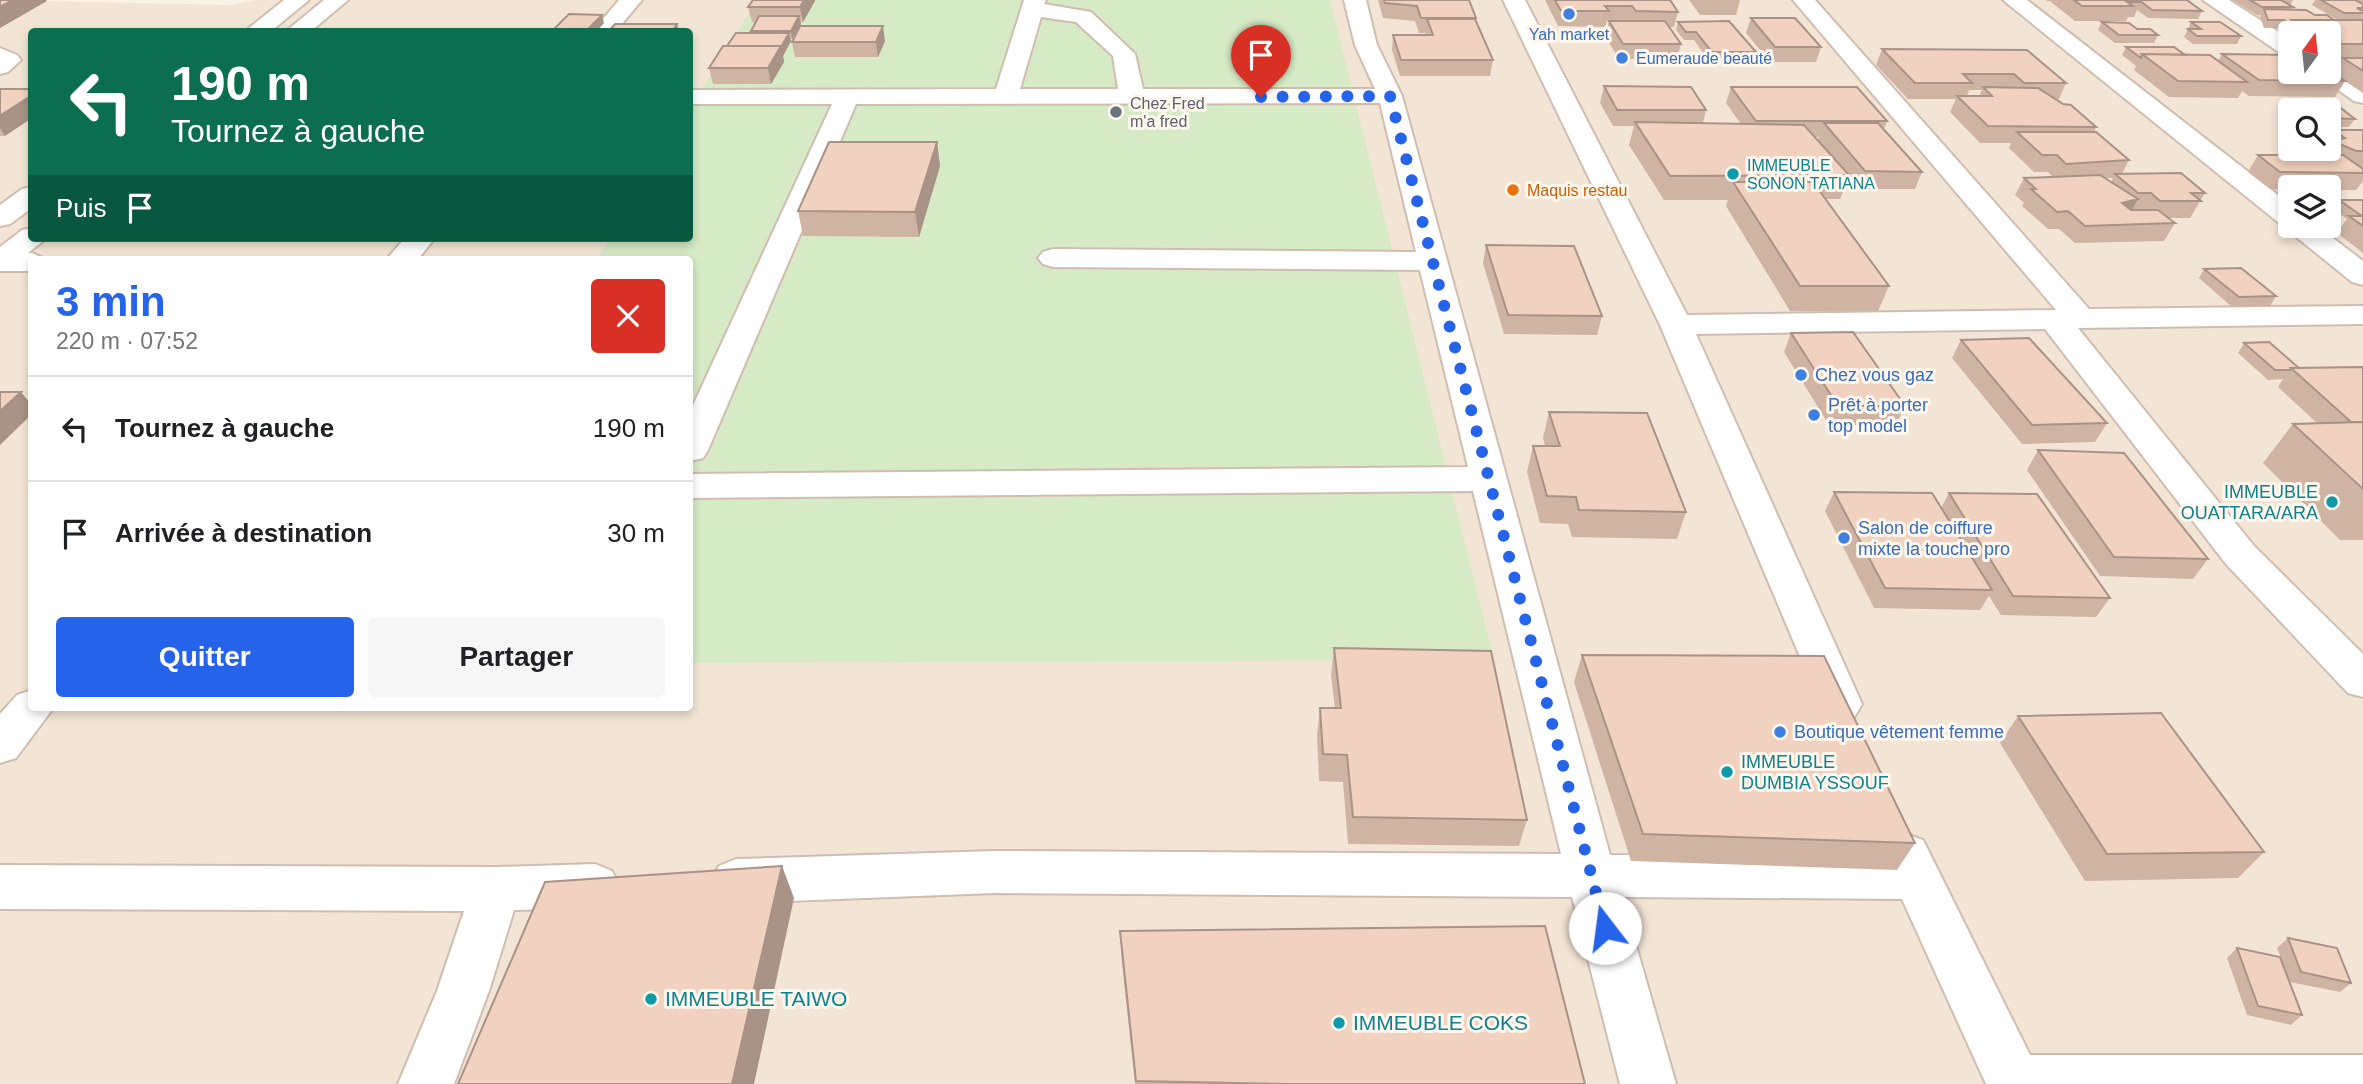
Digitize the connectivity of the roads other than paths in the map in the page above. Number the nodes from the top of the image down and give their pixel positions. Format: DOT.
graph roads {
  1 [pos="298,0"];
  2 [pos="337,0"];
  3 [pos="631,0"];
  4 [pos="1355,0"];
  5 [pos="1514,0"];
  6 [pos="1804,0"];
  7 [pos="2014,0"];
  8 [pos="2214,0"];
  9 [pos="1033,5"];
  10 [pos="260,28"];
  11 [pos="301,28"];
  12 [pos="606,28"];
  13 [pos="2278,42"];
  14 [pos="0,55"];
  15 [pos="0,66"];
  16 [pos="2342,83"];
  17 [pos="693,96"];
  18 [pos="1390,96"];
  19 [pos="2363,96"];
  20 [pos="847,97"];
  21 [pos="1006,97"];
  22 [pos="1132,97"];
  23 [pos="28,198"];
  24 [pos="2278,209"];
  25 [pos="0,218"];
  26 [pos="2315,238"];
  27 [pos="28,239"];
  28 [pos="417,242"];
  29 [pos="405,256"];
  30 [pos="1053,258"];
  31 [pos="0,261"];
  32 [pos="1433,261"];
  33 [pos="28,262"];
  34 [pos="2363,276"];
  35 [pos="2363,315"];
  36 [pos="2068,319"];
  37 [pos="1676,325"];
  38 [pos="693,443"];
  39 [pos="1490,479"];
  40 [pos="693,486"];
  41 [pos="2363,681"];
  42 [pos="29,711"];
  43 [pos="1856,740"];
  44 [pos="0,745"];
  45 [pos="1894,828"];
  46 [pos="1591,876"];
  47 [pos="1916,878"];
  48 [pos="690,883"];
  49 [pos="635,884"];
  50 [pos="0,887"];
  51 [pos="496,889"];
  52 [pos="2014,1083"];
  53 [pos="2363,1083"];
  54 [pos="426,1084"];
  55 [pos="1648,1084"];
  1 -- 10 [label="street"];
  2 -- 11 [label="street"];
  3 -- 12 [label="street"];
  4 -- 18 [label="street"];
  5 -- 37 [label="street"];
  6 -- 36 [label="street"];
  7 -- 24 [label="street"];
  8 -- 13 [label="street"];
  9 -- 21 [label="street"];
  9 -- 22 [label="street"];
  14 -- 15 [label="street"];
  16 -- 19 [label="street"];
  17 -- 20 [label="street"];
  18 -- 22 [label="street"];
  18 -- 32 [label="street"];
  20 -- 21 [label="street"];
  20 -- 38 [label="street"];
  21 -- 22 [label="street"];
  23 -- 25 [label="street"];
  26 -- 34 [label="street"];
  27 -- 31 [label="street"];
  28 -- 29 [label="street"];
  30 -- 32 [label="street"];
  31 -- 33 [label="street"];
  32 -- 39 [label="street"];
  35 -- 36 [label="street"];
  36 -- 37 [label="street"];
  36 -- 41 [label="street"];
  37 -- 43 [label="street"];
  39 -- 40 [label="street"];
  39 -- 46 [label="street"];
  42 -- 44 [label="street"];
  45 -- 47 [label="street"];
  46 -- 47 [label="street"];
  46 -- 48 [label="street"];
  46 -- 55 [label="street"];
  47 -- 52 [label="street"];
  49 -- 51 [label="street"];
  50 -- 51 [label="street"];
  51 -- 54 [label="street"];
  52 -- 53 [label="street"];
}
